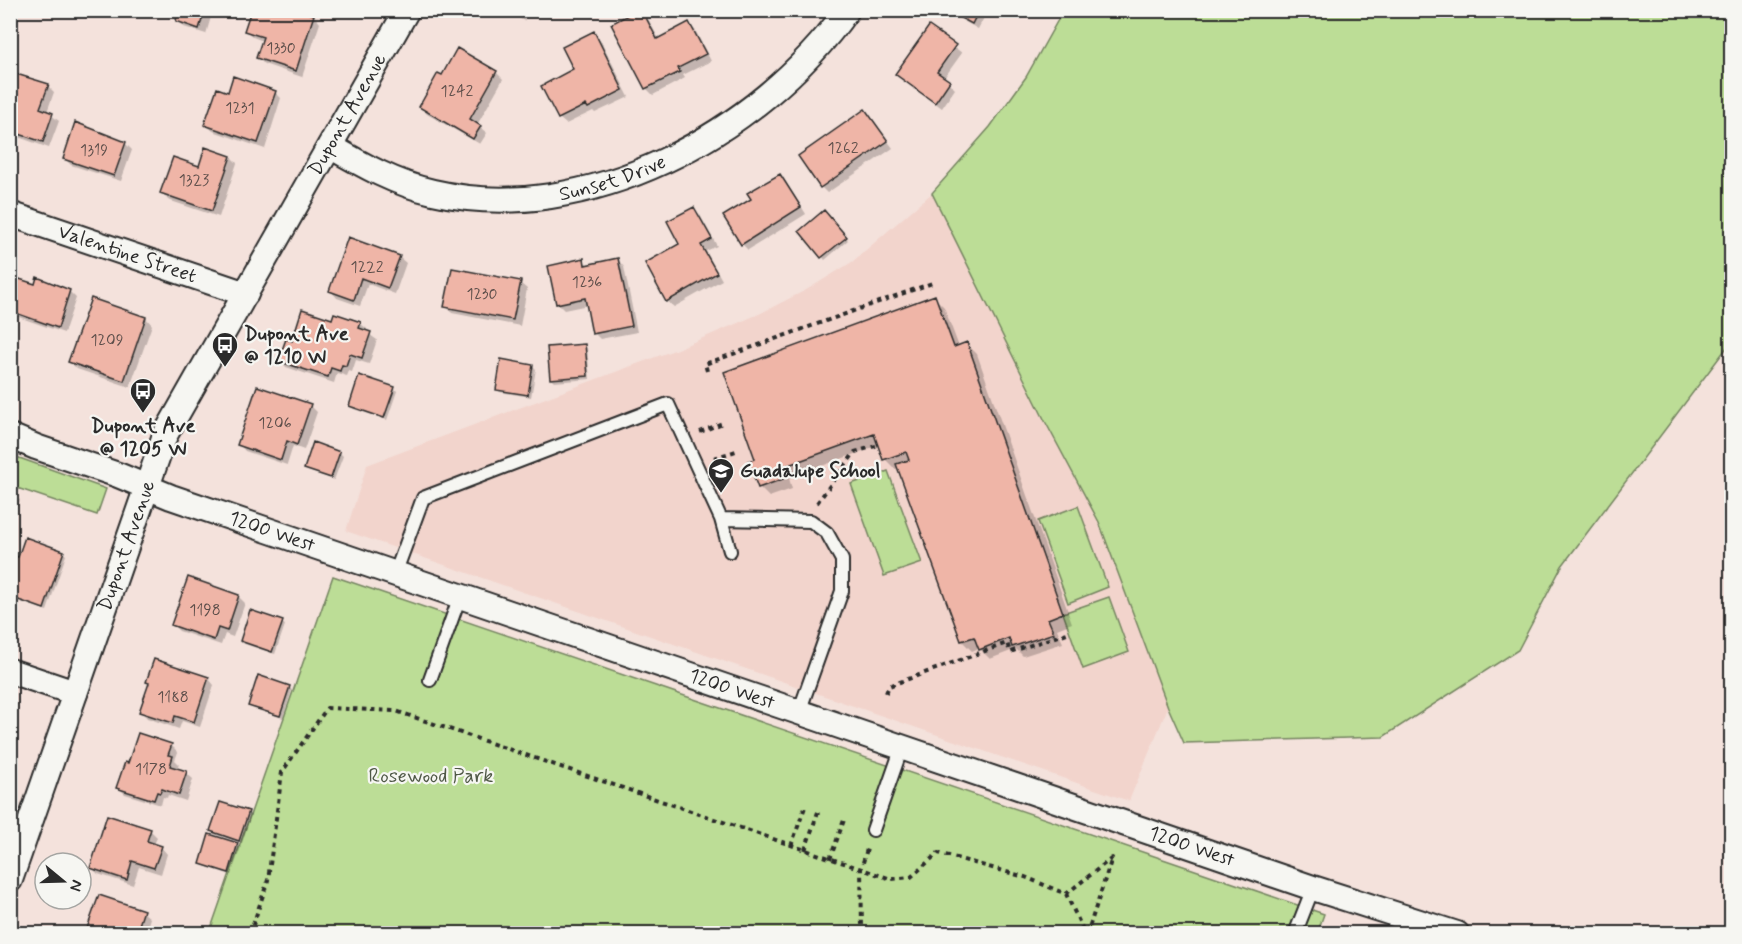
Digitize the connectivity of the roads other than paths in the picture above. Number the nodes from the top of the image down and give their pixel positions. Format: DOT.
graph roads {
  1 [pos="407,10"];
  2 [pos="847,10"];
  3 [pos="330,146"];
  4 [pos="10,214"];
  5 [pos="246,294"];
  6 [pos="10,436"];
  7 [pos="146,487"];
  8 [pos="721,519"];
  9 [pos="730,551"];
  10 [pos="395,574"];
  11 [pos="460,596"];
  12 [pos="10,671"];
  13 [pos="430,680"];
  14 [pos="75,693"];
  15 [pos="799,712"];
  16 [pos="902,747"];
  17 [pos="873,830"];
  18 [pos="10,880"];
  19 [pos="1313,888"];
  20 [pos="1295,933"];
  21 [pos="1457,933"];
  1 -- 3 [label="street, Dupont Avenue"];
  2 -- 3 [label="street, Sunset Drive"];
  3 -- 5 [label="street, Dupont Avenue"];
  4 -- 5 [label="street, Valentine Street"];
  5 -- 7 [label="street, Dupont Avenue"];
  6 -- 7 [label="street, 1200 West"];
  7 -- 10 [label="street, 1200 West"];
  7 -- 14 [label="street, Dupont Avenue"];
  8 -- 9 [label="lane"];
  8 -- 10 [label="lane"];
  8 -- 15 [label="lane"];
  10 -- 11 [label="street, 1200 West"];
  11 -- 13 [label="lane"];
  11 -- 15 [label="street, 1200 West"];
  12 -- 14 [label="street"];
  14 -- 18 [label="street, Dupont Avenue"];
  15 -- 16 [label="street, 1200 West"];
  16 -- 17 [label="lane"];
  16 -- 19 [label="street, 1200 West"];
  19 -- 20 [label="lane"];
  19 -- 21 [label="street, 1200 West"];
}
